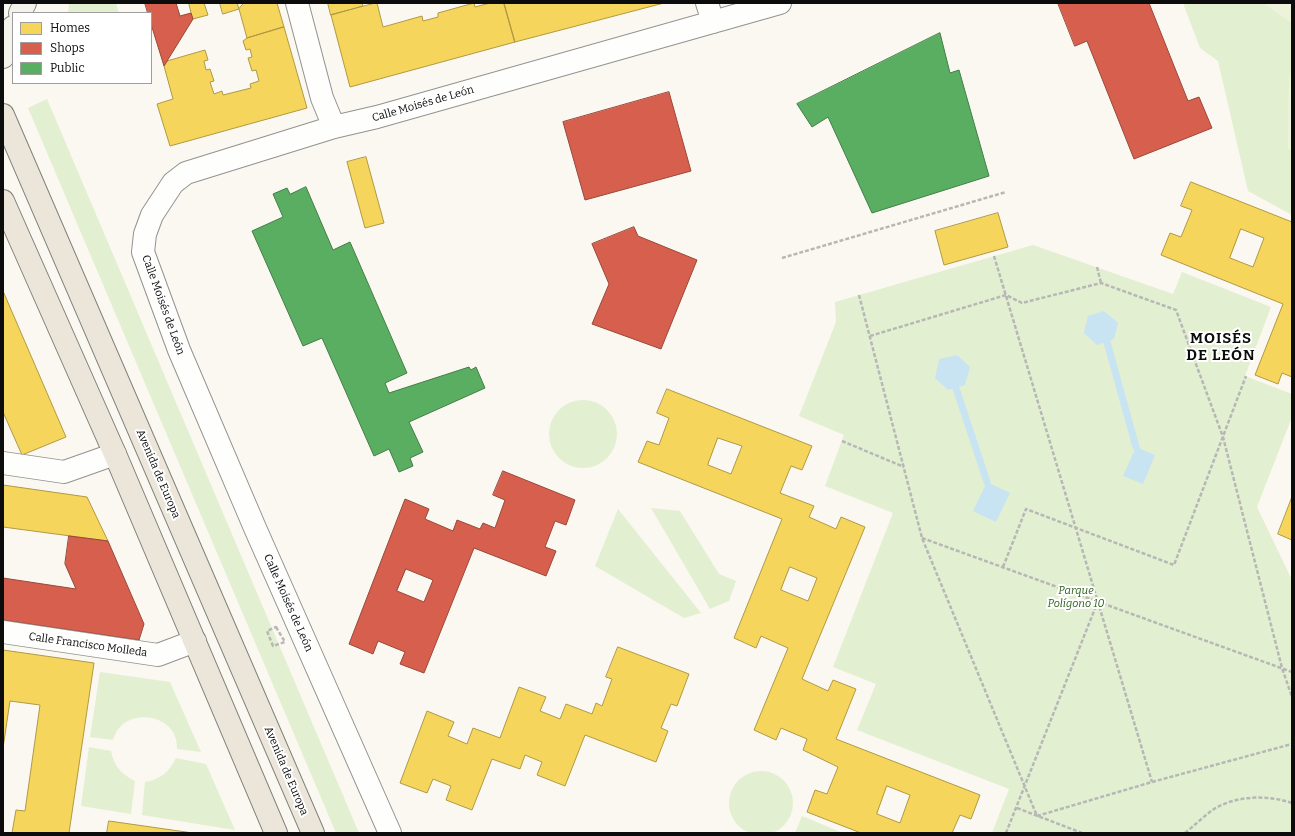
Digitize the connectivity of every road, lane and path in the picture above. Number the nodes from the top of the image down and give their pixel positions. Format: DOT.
graph roads {
  1 [pos="25,3"];
  2 [pos="297,3"];
  3 [pos="780,3"];
  4 [pos="20,12"];
  5 [pos="710,12"];
  6 [pos="12,30"];
  7 [pos="3,57"];
  8 [pos="3,115"];
  9 [pos="334,127"];
  10 [pos="1006,192"];
  11 [pos="3,200"];
  12 [pos="994,256"];
  13 [pos="782,258"];
  14 [pos="1097,267"];
  15 [pos="1101,283"];
  16 [pos="859,294"];
  17 [pos="1006,295"];
  18 [pos="870,336"];
  19 [pos="1246,376"];
  20 [pos="1223,437"];
  21 [pos="842,441"];
  22 [pos="115,454"];
  23 [pos="3,463"];
  24 [pos="904,467"];
  25 [pos="1076,528"];
  26 [pos="922,538"];
  27 [pos="1004,567"];
  28 [pos="1098,602"];
  29 [pos="3,632"];
  30 [pos="195,641"];
  31 [pos="273,646"];
  32 [pos="1282,668"];
  33 [pos="1292,672"];
  34 [pos="1292,697"];
  35 [pos="1292,744"];
  36 [pos="1152,782"];
  37 [pos="1025,787"];
  38 [pos="1292,803"];
  39 [pos="1017,808"];
  40 [pos="1037,816"];
  41 [pos="276,833"];
  42 [pos="313,833"];
  43 [pos="390,833"];
  44 [pos="1006,833"];
  45 [pos="1082,833"];
  46 [pos="1185,833"];
  1 -- 4 [label="main road"];
  2 -- 9 [label="street"];
  3 -- 5 [label="street, Calle Moisés de León"];
  5 -- 9 [label="street, Calle Moisés de León"];
  6 -- 7 [label="main road"];
  8 -- 42 [label="main road, Avenida de Europa"];
  9 -- 43 [label="street, Calle Moisés de León"];
  10 -- 13 [label="path"];
  11 -- 22 [label="main road"];
  12 -- 17 [label="path"];
  14 -- 15 [label="path"];
  15 -- 17 [label="path"];
  15 -- 20 [label="path"];
  16 -- 18 [label="path"];
  17 -- 18 [label="path"];
  17 -- 25 [label="path"];
  18 -- 24 [label="path"];
  19 -- 20 [label="path"];
  20 -- 25 [label="path"];
  20 -- 32 [label="path"];
  21 -- 24 [label="path"];
  22 -- 23 [label="street"];
  22 -- 30 [label="main road"];
  24 -- 26 [label="path"];
  25 -- 27 [label="path"];
  25 -- 28 [label="path"];
  26 -- 27 [label="path"];
  26 -- 37 [label="path"];
  27 -- 28 [label="path"];
  28 -- 32 [label="path"];
  28 -- 36 [label="path"];
  28 -- 37 [label="path"];
  29 -- 30 [label="street, Calle Francisco Molleda"];
  30 -- 41 [label="main road"];
  31 -- 31 [label="path"];
  32 -- 33 [label="path"];
  32 -- 34 [label="path"];
  35 -- 36 [label="path"];
  36 -- 40 [label="path"];
  37 -- 39 [label="path"];
  37 -- 40 [label="path"];
  38 -- 46 [label="path"];
  39 -- 40 [label="path"];
  39 -- 44 [label="path"];
  40 -- 45 [label="path"];
}
